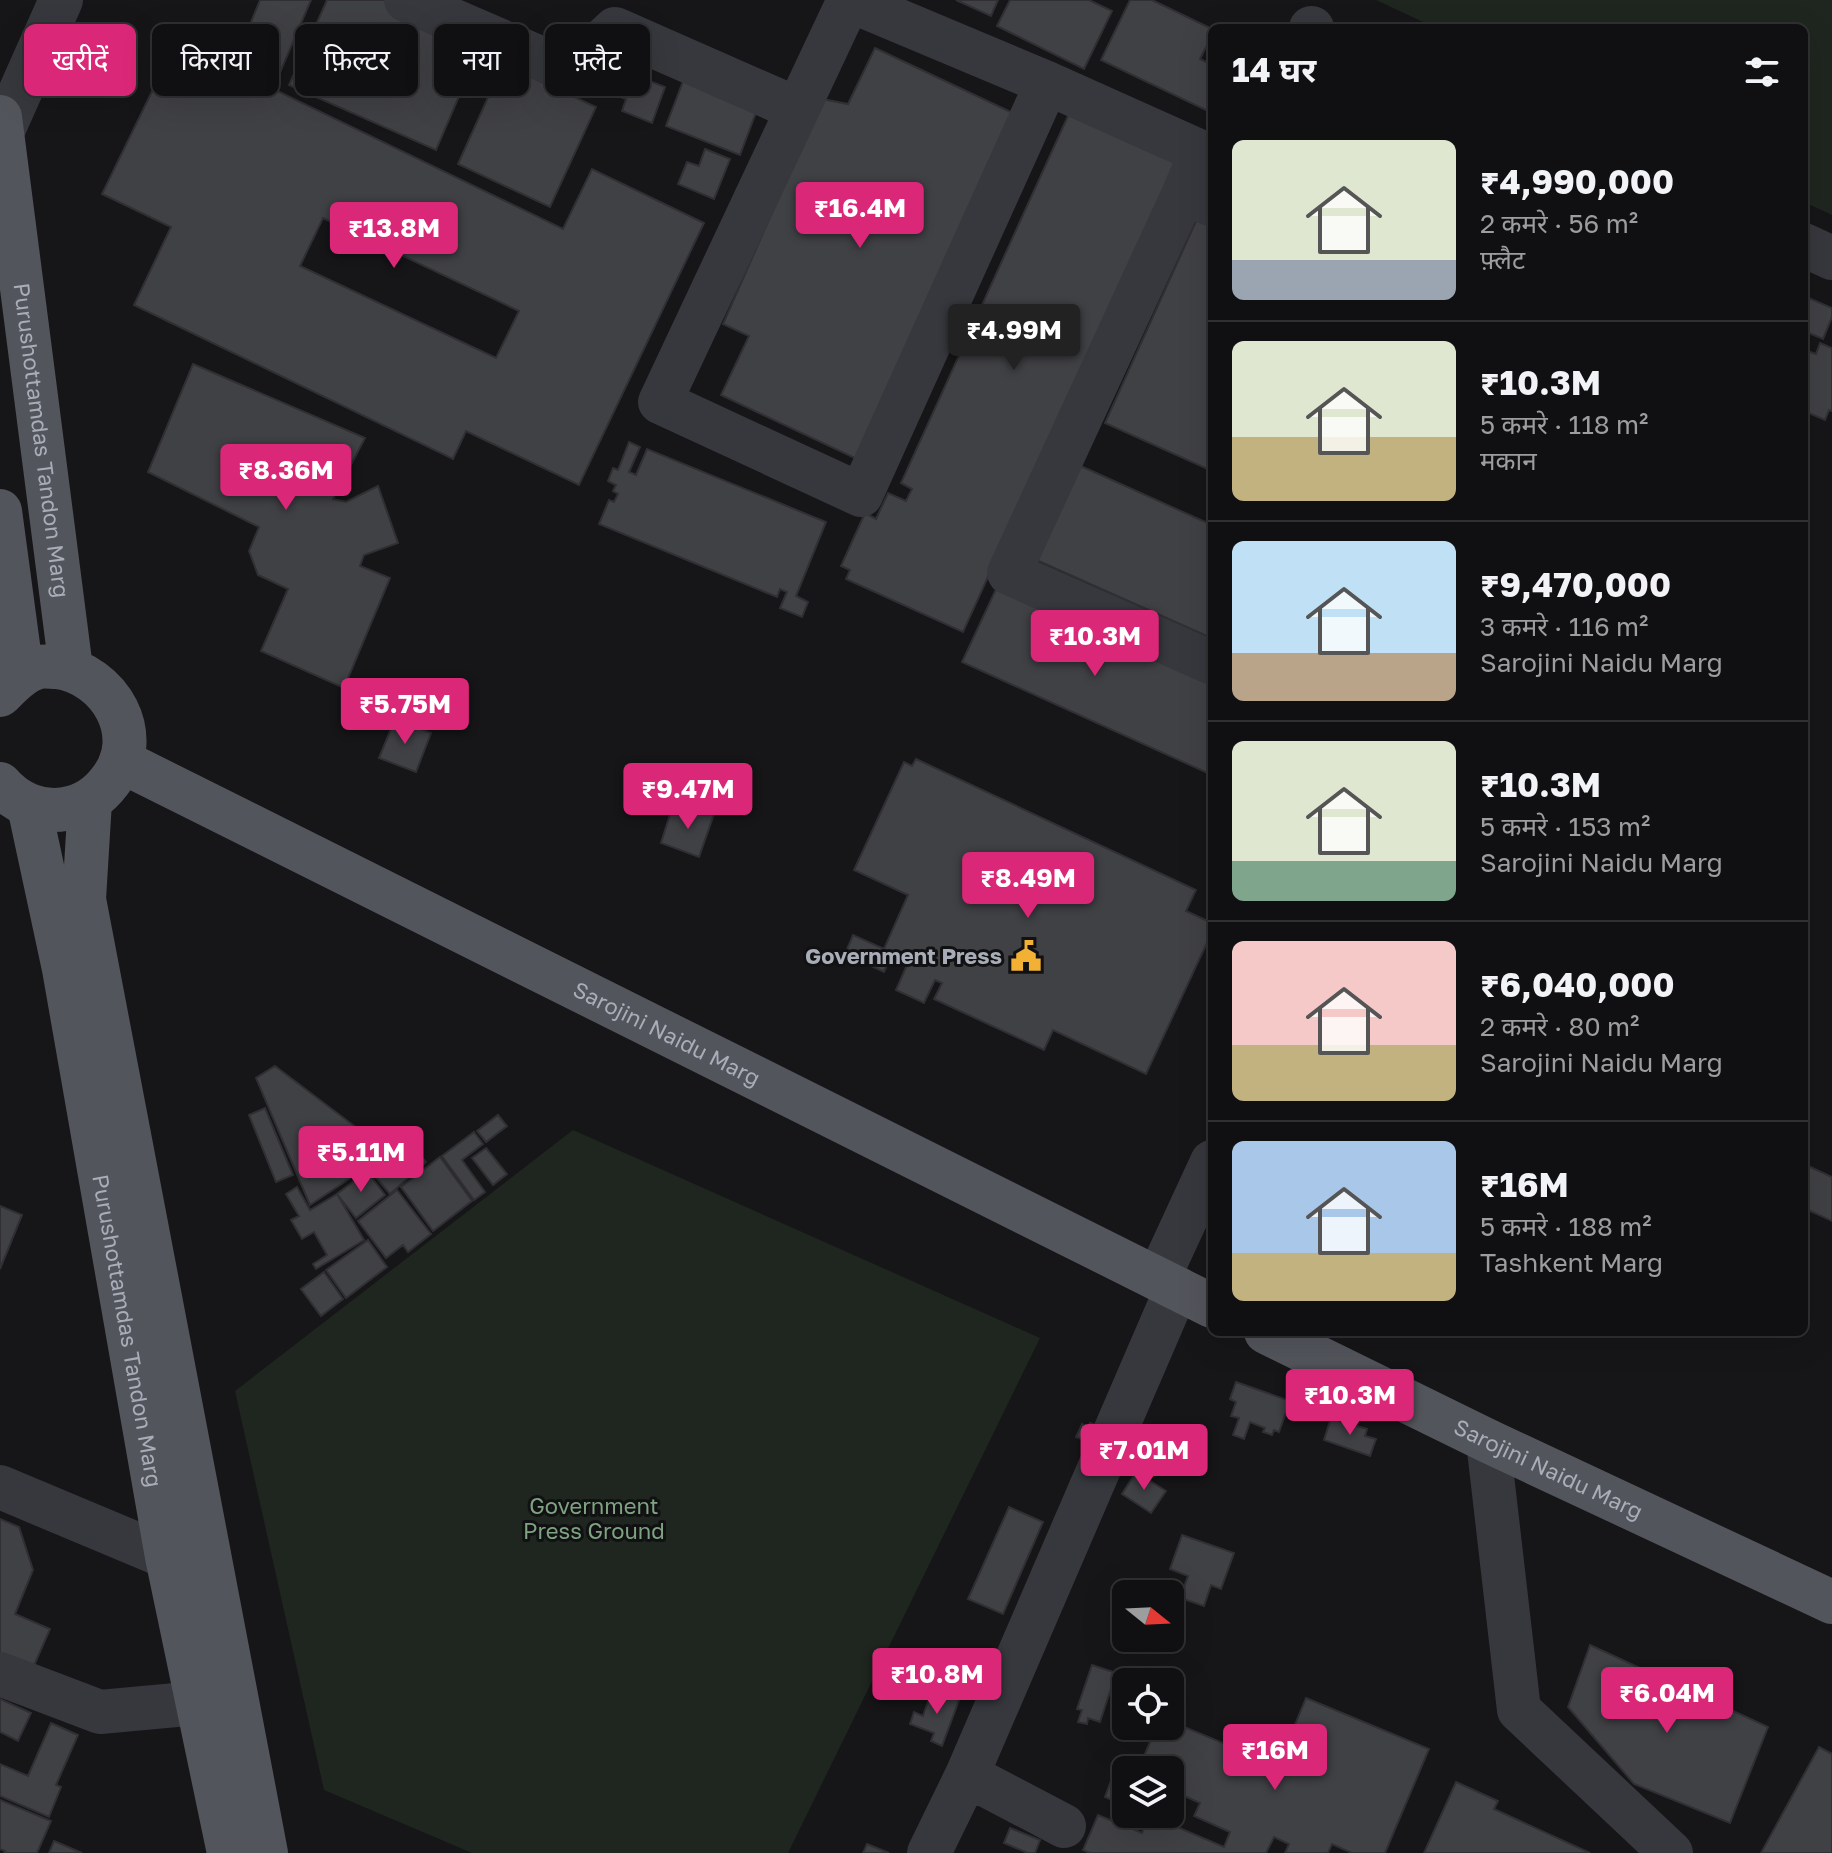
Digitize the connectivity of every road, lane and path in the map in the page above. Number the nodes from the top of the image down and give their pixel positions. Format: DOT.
graph roads {
  1 [pos="61,0"];
  2 [pos="406,0"];
  3 [pos="849,0"];
  4 [pos="1047,83"];
  5 [pos="797,109"];
  6 [pos="1,128"];
  7 [pos="1198,199"];
  8 [pos="1808,247"];
  9 [pos="1832,258"];
  10 [pos="0,511"];
  11 [pos="1208,661"];
  12 [pos="71,669"];
  13 [pos="8,684"];
  14 [pos="121,761"];
  15 [pos="15,795"];
  16 [pos="90,801"];
  17 [pos="1208,1179"];
  18 [pos="1182,1291"];
  19 [pos="1274,1336"];
  20 [pos="1488,1441"];
  21 [pos="0,1487"];
  22 [pos="167,1557"];
  23 [pos="1832,1602"];
  24 [pos="0,1674"];
  25 [pos="198,1703"];
  26 [pos="967,1775"];
  27 [pos="1064,1826"];
  28 [pos="229,1853"];
  29 [pos="266,1853"];
  30 [pos="929,1853"];
  31 [pos="1671,1853"];
  1 -- 6 [label="street"];
  2 -- 5 [label="street"];
  3 -- 4 [label="street"];
  3 -- 5 [label="street"];
  4 -- 5 [label="street"];
  4 -- 7 [label="street"];
  6 -- 12 [label="main road, Purushottamdas Tandon Marg"];
  7 -- 11 [label="street"];
  8 -- 9 [label="street"];
  10 -- 13 [label="main road"];
  12 -- 13 [label="main road"];
  12 -- 14 [label="main road"];
  14 -- 16 [label="main road"];
  14 -- 18 [label="main road, Sarojini Naidu Marg"];
  15 -- 16 [label="main road"];
  15 -- 22 [label="main road, Purushottamdas Tandon Marg"];
  16 -- 29 [label="main road"];
  17 -- 18 [label="street"];
  18 -- 26 [label="street"];
  19 -- 20 [label="main road, Sarojini Naidu Marg"];
  20 -- 23 [label="main road, Sarojini Naidu Marg"];
  20 -- 31 [label="street"];
  21 -- 22 [label="street"];
  22 -- 25 [label="main road, Purushottamdas Tandon Marg"];
  24 -- 25 [label="street"];
  25 -- 28 [label="main road, Purushottamdas Tandon Marg"];
  26 -- 27 [label="street"];
  26 -- 30 [label="street"];
}
